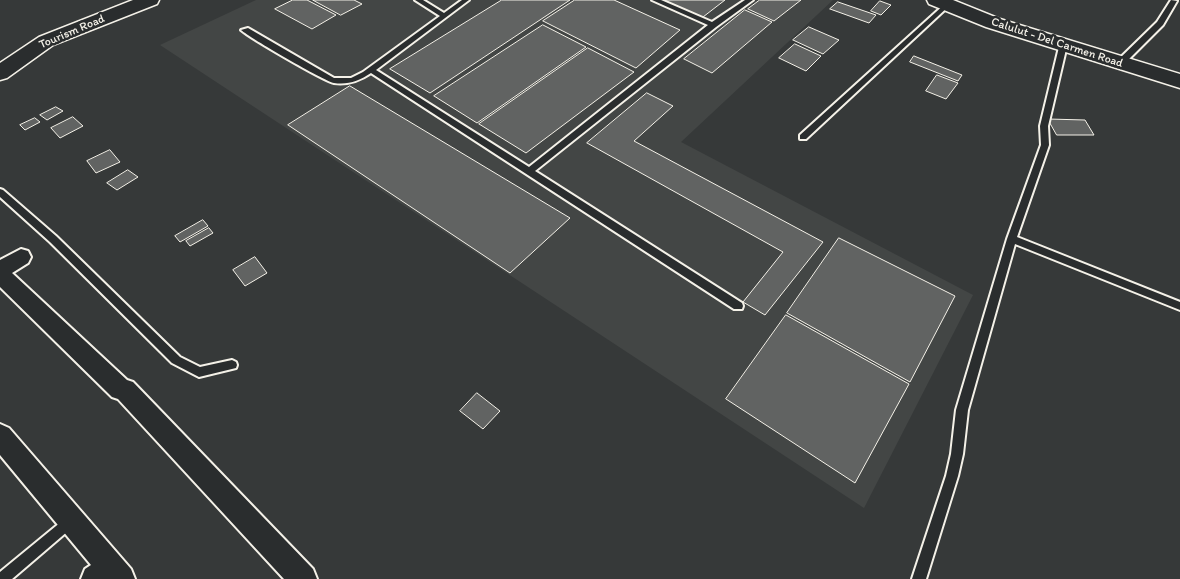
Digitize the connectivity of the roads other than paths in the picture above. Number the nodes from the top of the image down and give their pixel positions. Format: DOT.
graph roads {
  1 [pos="120,0"];
  2 [pos="150,0"];
  3 [pos="418,0"];
  4 [pos="466,0"];
  5 [pos="654,0"];
  6 [pos="750,0"];
  7 [pos="1174,1"];
  8 [pos="942,2"];
  9 [pos="444,15"];
  10 [pos="713,25"];
  11 [pos="245,30"];
  12 [pos="1063,45"];
  13 [pos="0,53"];
  14 [pos="1119,64"];
  15 [pos="370,70"];
  16 [pos="0,73"];
  17 [pos="1180,81"];
  18 [pos="803,137"];
  19 [pos="530,171"];
  20 [pos="0,192"];
  21 [pos="1012,239"];
  22 [pos="22,257"];
  23 [pos="0,270"];
  24 [pos="0,274"];
  25 [pos="738,306"];
  26 [pos="1180,306"];
  27 [pos="232,365"];
  28 [pos="0,436"];
  29 [pos="71,522"];
  30 [pos="109,575"];
  31 [pos="2,579"];
  32 [pos="303,579"];
  33 [pos="919,579"];
  1 -- 13 [label="main road, Tourism Road"];
  2 -- 16 [label="main road, Tourism Road"];
  3 -- 9 [label="lane"];
  4 -- 9 [label="lane"];
  5 -- 10 [label="lane"];
  6 -- 10 [label="lane"];
  7 -- 14 [label="lane"];
  8 -- 12 [label="main road, Calulut - Del Carmen Road"];
  8 -- 18 [label="lane"];
  9 -- 15 [label="lane"];
  10 -- 19 [label="lane"];
  11 -- 15 [label="lane"];
  12 -- 14 [label="main road, Calulut - Del Carmen Road"];
  12 -- 21 [label="lane"];
  14 -- 17 [label="main road, Calulut - Del Carmen Road"];
  15 -- 19 [label="lane"];
  19 -- 25 [label="lane"];
  20 -- 27 [label="lane"];
  21 -- 26 [label="lane"];
  21 -- 33 [label="lane"];
  22 -- 23 [label="street"];
  24 -- 32 [label="street"];
  28 -- 29 [label="street"];
  29 -- 30 [label="street"];
  29 -- 31 [label="lane"];
}
